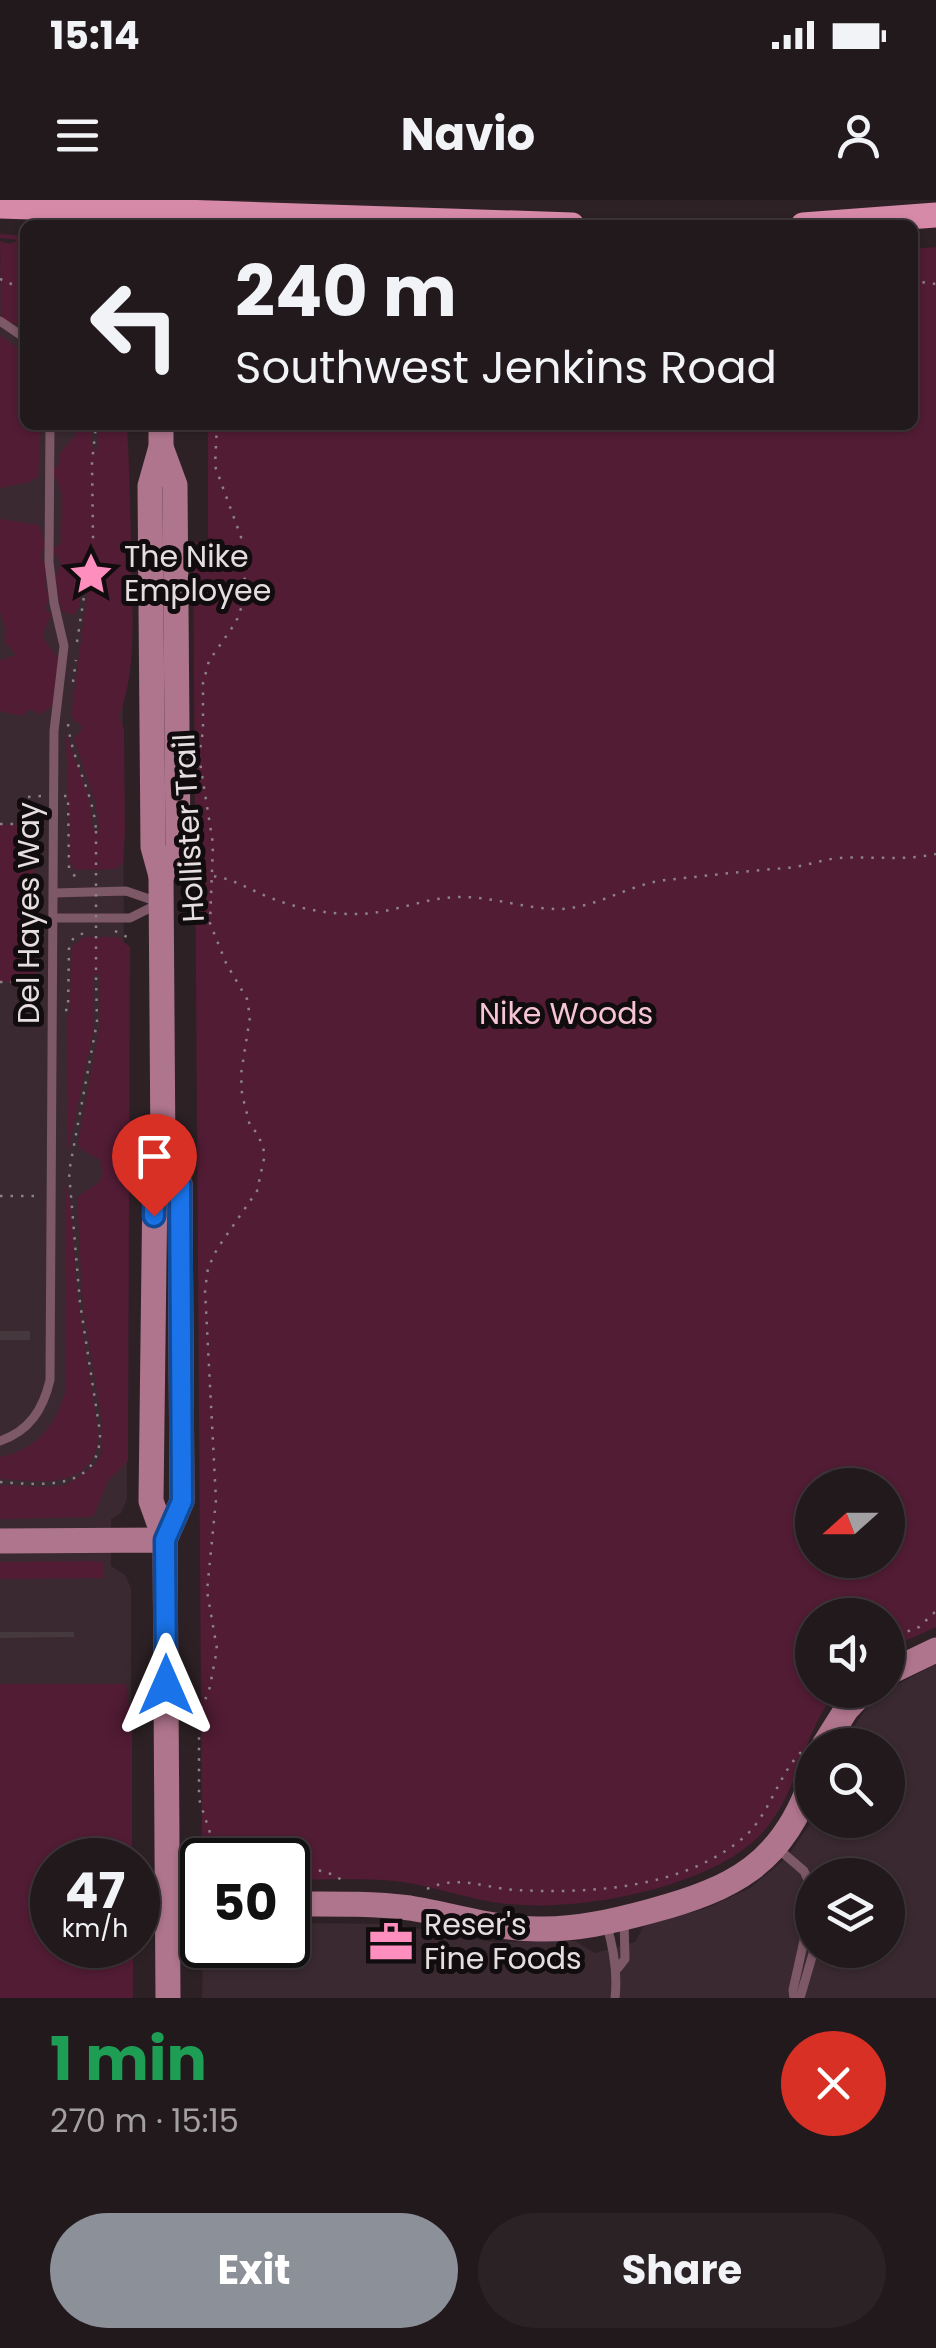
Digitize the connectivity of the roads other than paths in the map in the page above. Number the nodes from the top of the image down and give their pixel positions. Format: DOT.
graph roads {
  1 [pos="0,206"];
  2 [pos="155,212"];
  3 [pos="936,215"];
  4 [pos="412,220"];
  5 [pos="870,220"];
  6 [pos="50,430"];
  7 [pos="161,436"];
  8 [pos="54,893"];
  9 [pos="161,903"];
  10 [pos="54,918"];
  11 [pos="0,1442"];
  12 [pos="165,1540"];
  13 [pos="0,1541"];
  14 [pos="936,1650"];
  15 [pos="905,1665"];
  16 [pos="848,1708"];
  17 [pos="831,1728"];
  18 [pos="795,1820"];
  19 [pos="776,1847"];
  20 [pos="795,1863"];
  21 [pos="310,1904"];
  22 [pos="167,1906"];
  23 [pos="180,1906"];
  24 [pos="615,1920"];
  25 [pos="618,1968"];
  26 [pos="797,1968"];
  27 [pos="808,1968"];
  28 [pos="168,1998"];
  29 [pos="616,1998"];
  30 [pos="797,1998"];
  1 -- 2 [label="main road"];
  2 -- 4 [label="main road"];
  3 -- 5 [label="main road"];
  6 -- 8 [label="lane, Del Hayes Way"];
  7 -- 9 [label="main road"];
  8 -- 9 [label="lane"];
  8 -- 10 [label="lane, Del Hayes Way"];
  9 -- 10 [label="lane"];
  9 -- 12 [label="main road"];
  10 -- 11 [label="lane, Del Hayes Way"];
  12 -- 13 [label="main road"];
  12 -- 22 [label="main road"];
  14 -- 15 [label="main road"];
  16 -- 17 [label="main road"];
  18 -- 19 [label="main road"];
  19 -- 20 [label="lane"];
  19 -- 24 [label="main road"];
  21 -- 24 [label="main road"];
  22 -- 23 [label="main road"];
  22 -- 28 [label="main road"];
  24 -- 25 [label="lane"];
  24 -- 25 [label="lane"];
  25 -- 29 [label="lane"];
  26 -- 30 [label="lane"];
  27 -- 30 [label="lane"];
}
